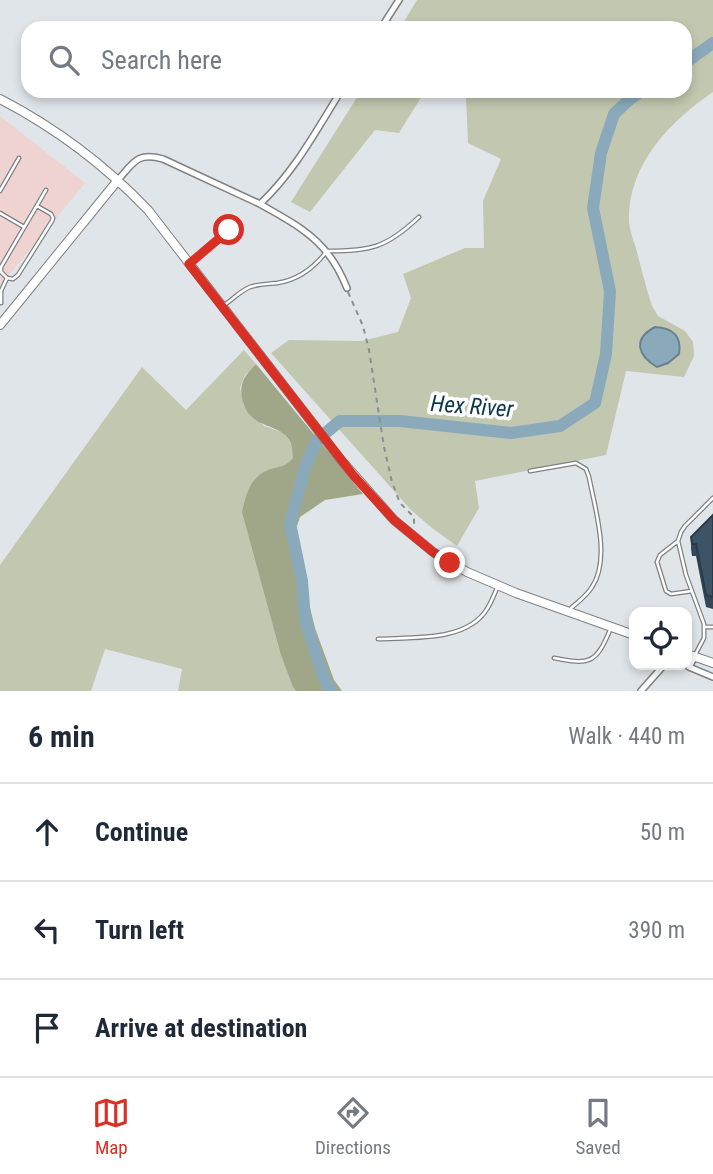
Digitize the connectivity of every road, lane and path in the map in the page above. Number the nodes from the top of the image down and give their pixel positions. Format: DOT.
graph roads {
  1 [pos="399,0"];
  2 [pos="386,21"];
  3 [pos="337,98"];
  4 [pos="0,99"];
  5 [pos="19,158"];
  6 [pos="118,180"];
  7 [pos="46,190"];
  8 [pos="0,191"];
  9 [pos="260,204"];
  10 [pos="37,206"];
  11 [pos="0,213"];
  12 [pos="419,217"];
  13 [pos="24,228"];
  14 [pos="229,230"];
  15 [pos="327,251"];
  16 [pos="189,264"];
  17 [pos="7,278"];
  18 [pos="347,288"];
  19 [pos="0,303"];
  20 [pos="222,307"];
  21 [pos="0,325"];
  22 [pos="530,471"];
  23 [pos="713,498"];
  24 [pos="415,537"];
  25 [pos="678,541"];
  26 [pos="498,586"];
  27 [pos="692,591"];
  28 [pos="567,611"];
  29 [pos="612,627"];
  30 [pos="704,627"];
  31 [pos="713,627"];
  32 [pos="629,633"];
  33 [pos="378,639"];
  34 [pos="692,654"];
  35 [pos="692,655"];
  36 [pos="554,658"];
  37 [pos="713,663"];
  38 [pos="692,668"];
  39 [pos="660,670"];
  40 [pos="713,677"];
  41 [pos="641,691"];
  1 -- 2 [label="street"];
  3 -- 9 [label="street"];
  4 -- 6 [label="main road"];
  5 -- 8 [label="lane"];
  6 -- 9 [label="street"];
  6 -- 16 [label="main road"];
  6 -- 21 [label="main road"];
  7 -- 10 [label="lane"];
  9 -- 15 [label="street"];
  10 -- 13 [label="lane"];
  10 -- 17 [label="lane"];
  11 -- 13 [label="lane"];
  12 -- 15 [label="lane"];
  13 -- 17 [label="lane"];
  14 -- 16 [label="lane"];
  15 -- 18 [label="street"];
  15 -- 20 [label="lane"];
  16 -- 20 [label="main road"];
  17 -- 19 [label="lane"];
  18 -- 24 [label="path"];
  20 -- 24 [label="main road"];
  22 -- 28 [label="lane"];
  23 -- 25 [label="lane"];
  24 -- 26 [label="main road"];
  25 -- 27 [label="lane"];
  25 -- 27 [label="lane"];
  26 -- 28 [label="main road"];
  26 -- 33 [label="lane"];
  27 -- 30 [label="lane"];
  28 -- 29 [label="main road"];
  29 -- 32 [label="main road"];
  29 -- 36 [label="lane"];
  30 -- 31 [label="lane"];
  30 -- 34 [label="lane"];
  35 -- 37 [label="main road"];
  38 -- 40 [label="street"];
  39 -- 41 [label="street"];
}
